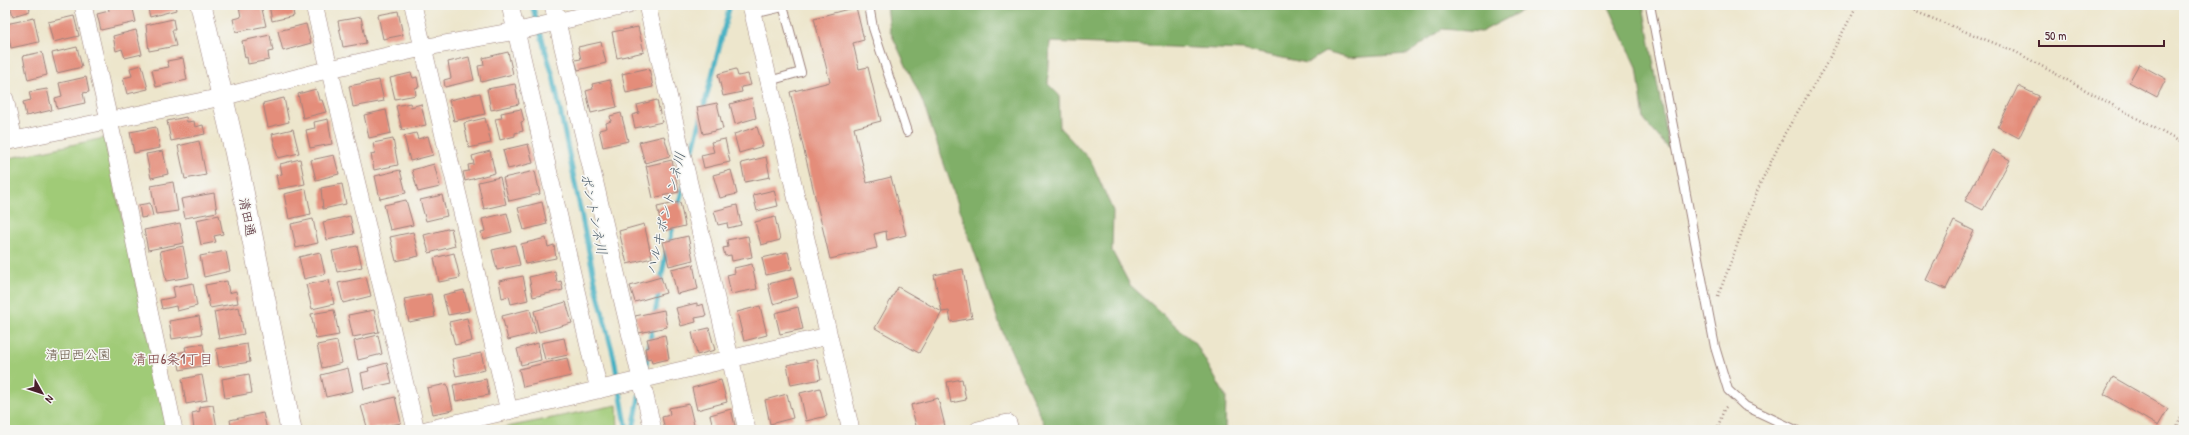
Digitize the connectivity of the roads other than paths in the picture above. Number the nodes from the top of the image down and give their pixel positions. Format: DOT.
graph roads {
  1 [pos="83,5"];
  2 [pos="201,5"];
  3 [pos="314,5"];
  4 [pos="412,5"];
  5 [pos="510,5"];
  6 [pos="553,5"];
  7 [pos="628,5"];
  8 [pos="647,5"];
  9 [pos="869,5"];
  10 [pos="1650,5"];
  11 [pos="783,6"];
  12 [pos="752,10"];
  13 [pos="554,23"];
  14 [pos="522,30"];
  15 [pos="422,48"];
  16 [pos="330,69"];
  17 [pos="769,81"];
  18 [pos="222,97"];
  19 [pos="5,99"];
  20 [pos="109,120"];
  21 [pos="907,132"];
  22 [pos="10,141"];
  23 [pos="828,336"];
  24 [pos="730,359"];
  25 [pos="636,381"];
  26 [pos="605,389"];
  27 [pos="509,411"];
  28 [pos="448,428"];
  29 [pos="174,430"];
  30 [pos="291,430"];
  31 [pos="416,430"];
  32 [pos="426,430"];
  33 [pos="652,430"];
  34 [pos="748,430"];
  35 [pos="851,430"];
  36 [pos="978,430"];
  37 [pos="1010,430"];
  38 [pos="1796,430"];
  1 -- 20 [label="street"];
  2 -- 18 [label="street, 清田通"];
  3 -- 16 [label="street"];
  4 -- 15 [label="street"];
  5 -- 14 [label="street"];
  6 -- 13 [label="street"];
  7 -- 13 [label="street"];
  8 -- 24 [label="street"];
  9 -- 21 [label="lane"];
  10 -- 38 [label="lane"];
  11 -- 12 [label="lane"];
  11 -- 17 [label="lane"];
  12 -- 17 [label="street"];
  13 -- 14 [label="street"];
  13 -- 25 [label="street"];
  14 -- 15 [label="street"];
  14 -- 26 [label="street"];
  15 -- 16 [label="street"];
  15 -- 27 [label="street"];
  16 -- 18 [label="street"];
  16 -- 31 [label="street"];
  17 -- 23 [label="street"];
  18 -- 20 [label="street"];
  18 -- 30 [label="street, 清田通"];
  19 -- 22 [label="street"];
  20 -- 22 [label="street"];
  20 -- 29 [label="street"];
  23 -- 24 [label="street"];
  23 -- 35 [label="street"];
  24 -- 25 [label="street"];
  24 -- 34 [label="street"];
  25 -- 26 [label="street"];
  25 -- 33 [label="street"];
  26 -- 27 [label="street"];
  27 -- 28 [label="street"];
  28 -- 32 [label="street"];
  36 -- 37 [label="street"];
}
